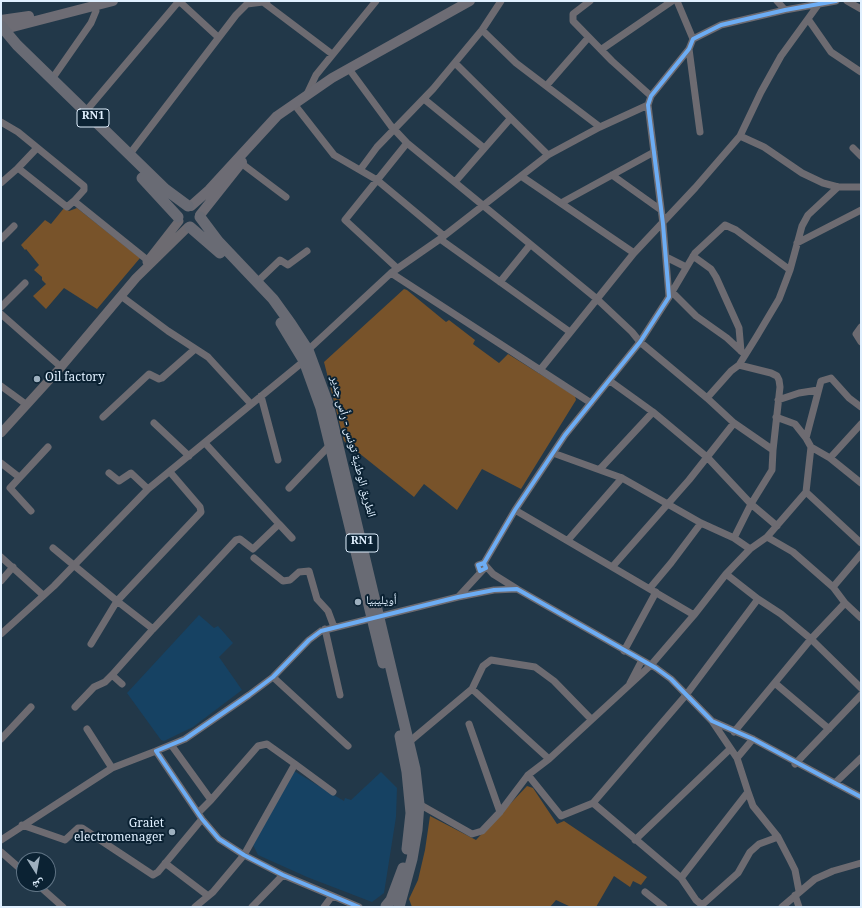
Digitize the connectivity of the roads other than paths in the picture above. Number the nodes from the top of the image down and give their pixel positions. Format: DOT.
graph roads {
  1 [pos="113,1"];
  2 [pos="179,1"];
  3 [pos="376,1"];
  4 [pos="470,1"];
  5 [pos="501,1"];
  6 [pos="590,1"];
  7 [pos="672,1"];
  8 [pos="677,1"];
  9 [pos="777,1"];
  10 [pos="836,1"];
  11 [pos="847,1"];
  12 [pos="95,2"];
  13 [pos="266,2"];
  14 [pos="818,5"];
  15 [pos="861,9"];
  16 [pos="785,10"];
  17 [pos="808,19"];
  18 [pos="2,29"];
  19 [pos="482,30"];
  20 [pos="218,37"];
  21 [pos="588,38"];
  22 [pos="693,39"];
  23 [pos="602,49"];
  24 [pos="689,49"];
  25 [pos="332,54"];
  26 [pos="455,63"];
  27 [pos="349,69"];
  28 [pos="861,72"];
  29 [pos="52,79"];
  30 [pos="547,85"];
  31 [pos="651,96"];
  32 [pos="424,99"];
  33 [pos="299,101"];
  34 [pos="648,104"];
  35 [pos="86,111"];
  36 [pos="510,119"];
  37 [pos="1,122"];
  38 [pos="600,126"];
  39 [pos="394,131"];
  40 [pos="700,132"];
  41 [pos="740,136"];
  42 [pos="407,144"];
  43 [pos="37,148"];
  44 [pos="484,148"];
  45 [pos="853,148"];
  46 [pos="654,152"];
  47 [pos="129,155"];
  48 [pos="548,155"];
  49 [pos="861,156"];
  50 [pos="241,163"];
  51 [pos="18,168"];
  52 [pos="360,170"];
  53 [pos="612,175"];
  54 [pos="521,176"];
  55 [pos="377,180"];
  56 [pos="455,182"];
  57 [pos="1,183"];
  58 [pos="838,187"];
  59 [pos="861,187"];
  60 [pos="286,197"];
  61 [pos="74,201"];
  62 [pos="561,203"];
  63 [pos="189,206"];
  64 [pos="482,206"];
  65 [pos="661,210"];
  66 [pos="861,210"];
  67 [pos="200,216"];
  68 [pos="184,223"];
  69 [pos="662,224"];
  70 [pos="14,226"];
  71 [pos="442,238"];
  72 [pos="1,239"];
  73 [pos="797,243"];
  74 [pos="530,245"];
  75 [pos="307,251"];
  76 [pos="634,253"];
  77 [pos="693,256"];
  78 [pos="666,257"];
  79 [pos="150,262"];
  80 [pos="686,267"];
  81 [pos="394,270"];
  82 [pos="790,270"];
  83 [pos="257,282"];
  84 [pos="500,282"];
  85 [pos="25,283"];
  86 [pos="670,294"];
  87 [pos="121,296"];
  88 [pos="597,299"];
  89 [pos="1,307"];
  90 [pos="1,314"];
  91 [pos="861,327"];
  92 [pos="570,332"];
  93 [pos="640,342"];
  94 [pos="861,342"];
  95 [pos="195,349"];
  96 [pos="743,353"];
  97 [pos="306,355"];
  98 [pos="739,365"];
  99 [pos="61,367"];
  100 [pos="540,370"];
  101 [pos="610,380"];
  102 [pos="1,386"];
  103 [pos="818,390"];
  104 [pos="261,396"];
  105 [pos="707,398"];
  106 [pos="778,400"];
  107 [pos="591,403"];
  108 [pos="251,404"];
  109 [pos="26,405"];
  110 [pos="861,407"];
  111 [pos="653,412"];
  112 [pos="103,417"];
  113 [pos="776,417"];
  114 [pos="154,423"];
  115 [pos="734,423"];
  116 [pos="861,424"];
  117 [pos="1,434"];
  118 [pos="806,438"];
  119 [pos="205,443"];
  120 [pos="330,445"];
  121 [pos="48,447"];
  122 [pos="811,447"];
  123 [pos="773,450"];
  124 [pos="553,453"];
  125 [pos="189,456"];
  126 [pos="708,458"];
  127 [pos="830,458"];
  128 [pos="278,460"];
  129 [pos="1,463"];
  130 [pos="600,469"];
  131 [pos="170,472"];
  132 [pos="109,473"];
  133 [pos="19,477"];
  134 [pos="622,478"];
  135 [pos="861,483"];
  136 [pos="289,488"];
  137 [pos="148,490"];
  138 [pos="806,492"];
  139 [pos="751,504"];
  140 [pos="666,505"];
  141 [pos="515,510"];
  142 [pos="31,511"];
  143 [pos="701,523"];
  144 [pos="279,524"];
  145 [pos="777,526"];
  146 [pos="767,537"];
  147 [pos="292,538"];
  148 [pos="734,538"];
  149 [pos="568,540"];
  150 [pos="861,544"];
  151 [pos="53,548"];
  152 [pos="750,549"];
  153 [pos="861,554"];
  154 [pos="1,557"];
  155 [pos="254,558"];
  156 [pos="74,565"];
  157 [pos="613,566"];
  158 [pos="13,567"];
  159 [pos="483,568"];
  160 [pos="726,574"];
  161 [pos="1,581"];
  162 [pos="834,586"];
  163 [pos="517,589"];
  164 [pos="653,590"];
  165 [pos="43,595"];
  166 [pos="458,597"];
  167 [pos="758,599"];
  168 [pos="117,601"];
  169 [pos="845,603"];
  170 [pos="694,614"];
  171 [pos="861,618"];
  172 [pos="376,619"];
  173 [pos="334,627"];
  174 [pos="153,629"];
  175 [pos="325,629"];
  176 [pos="1,634"];
  177 [pos="811,639"];
  178 [pos="91,644"];
  179 [pos="624,651"];
  180 [pos="642,660"];
  181 [pos="652,665"];
  182 [pos="112,675"];
  183 [pos="273,677"];
  184 [pos="122,684"];
  185 [pos="776,684"];
  186 [pos="861,688"];
  187 [pos="472,689"];
  188 [pos="626,690"];
  189 [pos="861,694"];
  190 [pos="340,695"];
  191 [pos="686,696"];
  192 [pos="31,707"];
  193 [pos="75,708"];
  194 [pos="591,719"];
  195 [pos="712,721"];
  196 [pos="469,724"];
  197 [pos="87,729"];
  198 [pos="829,729"];
  199 [pos="734,732"];
  200 [pos="1,739"];
  201 [pos="753,739"];
  202 [pos="409,742"];
  203 [pos="172,746"];
  204 [pos="348,746"];
  205 [pos="730,748"];
  206 [pos="156,751"];
  207 [pos="737,758"];
  208 [pos="861,758"];
  209 [pos="549,759"];
  210 [pos="295,764"];
  211 [pos="795,764"];
  212 [pos="112,768"];
  213 [pos="528,775"];
  214 [pos="835,783"];
  215 [pos="333,792"];
  216 [pos="748,792"];
  217 [pos="861,797"];
  218 [pos="211,800"];
  219 [pos="593,803"];
  220 [pos="419,804"];
  221 [pos="500,812"];
  222 [pos="198,813"];
  223 [pos="202,819"];
  224 [pos="22,825"];
  225 [pos="778,837"];
  226 [pos="1,840"];
  227 [pos="636,840"];
  228 [pos="1,852"];
  229 [pos="244,855"];
  230 [pos="165,863"];
  231 [pos="861,864"];
  232 [pos="16,865"];
  233 [pos="283,875"];
  234 [pos="681,878"];
  235 [pos="46,892"];
  236 [pos="645,892"];
  237 [pos="797,893"];
  238 [pos="207,895"];
  239 [pos="332,896"];
  240 [pos="703,906"];
  241 [pos="63,907"];
  242 [pos="195,907"];
  243 [pos="252,907"];
  244 [pos="324,907"];
  245 [pos="359,907"];
  246 [pos="387,907"];
  247 [pos="399,907"];
  248 [pos="664,907"];
  249 [pos="782,907"];
  250 [pos="799,907"];
  1 -- 12 [label="main road"];
  2 -- 20 [label="street"];
  2 -- 35 [label="street"];
  3 -- 25 [label="street"];
  4 -- 27 [label="main road"];
  5 -- 19 [label="street"];
  6 -- 21 [label="street"];
  7 -- 23 [label="street"];
  8 -- 22 [label="street"];
  9 -- 16 [label="street"];
  10 -- 14 [label="street"];
  11 -- 15 [label="street"];
  12 -- 18 [label="main road"];
  12 -- 29 [label="street"];
  13 -- 20 [label="street"];
  13 -- 25 [label="street"];
  14 -- 16 [label="street"];
  14 -- 17 [label="street"];
  16 -- 22 [label="street"];
  17 -- 28 [label="street"];
  17 -- 41 [label="street"];
  18 -- 29 [label="main road, RN1"];
  18 -- 68 [label="main road, الطريق الوطنية تونس - رأس جدير / RN1"];
  19 -- 26 [label="street"];
  19 -- 30 [label="street"];
  20 -- 47 [label="street"];
  21 -- 23 [label="street"];
  21 -- 30 [label="street"];
  22 -- 24 [label="street"];
  23 -- 31 [label="street"];
  24 -- 31 [label="street"];
  24 -- 40 [label="street"];
  25 -- 33 [label="street"];
  26 -- 32 [label="street"];
  26 -- 36 [label="street"];
  27 -- 33 [label="main road"];
  27 -- 39 [label="street"];
  29 -- 35 [label="main road, RN1"];
  30 -- 38 [label="street"];
  31 -- 34 [label="street"];
  32 -- 39 [label="street"];
  32 -- 44 [label="street"];
  33 -- 50 [label="main road"];
  33 -- 52 [label="street"];
  33 -- 63 [label="main road"];
  34 -- 38 [label="street"];
  34 -- 46 [label="street"];
  35 -- 47 [label="main road, RN1"];
  36 -- 44 [label="street"];
  36 -- 48 [label="street"];
  37 -- 43 [label="street"];
  38 -- 48 [label="street"];
  39 -- 42 [label="street"];
  39 -- 52 [label="street"];
  41 -- 58 [label="street"];
  41 -- 69 [label="street"];
  42 -- 55 [label="street"];
  42 -- 56 [label="street"];
  43 -- 51 [label="street"];
  43 -- 61 [label="street"];
  44 -- 56 [label="street"];
  45 -- 49 [label="street"];
  46 -- 53 [label="street"];
  46 -- 65 [label="street"];
  47 -- 63 [label="main road, RN1"];
  48 -- 54 [label="street"];
  50 -- 60 [label="street"];
  50 -- 67 [label="main road"];
  51 -- 57 [label="street"];
  51 -- 61 [label="street"];
  52 -- 55 [label="street"];
  53 -- 62 [label="street"];
  53 -- 65 [label="street"];
  54 -- 62 [label="street"];
  54 -- 64 [label="street"];
  55 -- 71 [label="street"];
  55 -- 81 [label="street"];
  56 -- 64 [label="street"];
  58 -- 59 [label="street"];
  58 -- 73 [label="street"];
  61 -- 79 [label="street"];
  62 -- 76 [label="street"];
  63 -- 67 [label="main road, RN1"];
  63 -- 68 [label="main road"];
  64 -- 71 [label="street"];
  64 -- 74 [label="street"];
  65 -- 69 [label="street"];
  66 -- 73 [label="street"];
  67 -- 68 [label="main road"];
  67 -- 83 [label="main road, الطريق الوطنية تونس - رأس جدير / RN1"];
  68 -- 79 [label="street"];
  68 -- 97 [label="main road, الطريق الوطنية تونس - رأس جدير / RN1"];
  69 -- 76 [label="street"];
  69 -- 78 [label="street"];
  70 -- 72 [label="street"];
  71 -- 81 [label="street"];
  71 -- 84 [label="street"];
  73 -- 82 [label="street"];
  74 -- 84 [label="street"];
  74 -- 88 [label="street"];
  75 -- 83 [label="street"];
  76 -- 88 [label="street"];
  77 -- 80 [label="street"];
  77 -- 82 [label="street"];
  77 -- 96 [label="street"];
  78 -- 80 [label="street"];
  78 -- 86 [label="street"];
  79 -- 87 [label="street"];
  80 -- 86 [label="street"];
  81 -- 97 [label="street"];
  81 -- 100 [label="street"];
  82 -- 96 [label="street"];
  83 -- 97 [label="main road, الطريق الوطنية تونس - رأس جدير / RN1"];
  84 -- 92 [label="street"];
  85 -- 89 [label="street"];
  86 -- 93 [label="street"];
  86 -- 96 [label="street"];
  87 -- 95 [label="street"];
  87 -- 99 [label="street"];
  88 -- 92 [label="street"];
  88 -- 93 [label="street"];
  90 -- 99 [label="street"];
  91 -- 94 [label="street"];
  92 -- 100 [label="street"];
  93 -- 101 [label="street"];
  93 -- 105 [label="street"];
  95 -- 108 [label="street"];
  95 -- 112 [label="street"];
  96 -- 98 [label="street"];
  97 -- 104 [label="street"];
  97 -- 120 [label="main road, الطريق الوطنية تونس - رأس جدير / RN1"];
  97 -- 172 [label="main road, الطريق الوطنية تونس - رأس جدير / RN1"];
  98 -- 105 [label="street"];
  98 -- 106 [label="street"];
  99 -- 109 [label="street"];
  100 -- 107 [label="street"];
  101 -- 107 [label="street"];
  101 -- 111 [label="street"];
  102 -- 109 [label="street"];
  103 -- 106 [label="street"];
  103 -- 110 [label="street"];
  103 -- 118 [label="street"];
  104 -- 108 [label="street"];
  104 -- 128 [label="street"];
  105 -- 115 [label="street"];
  106 -- 113 [label="street"];
  107 -- 124 [label="street"];
  108 -- 119 [label="street"];
  109 -- 117 [label="street"];
  111 -- 126 [label="street"];
  111 -- 130 [label="street"];
  113 -- 118 [label="street"];
  113 -- 123 [label="street"];
  114 -- 125 [label="street"];
  115 -- 123 [label="street"];
  115 -- 126 [label="street"];
  116 -- 127 [label="street"];
  118 -- 122 [label="street"];
  119 -- 125 [label="street"];
  119 -- 144 [label="street"];
  120 -- 136 [label="street"];
  120 -- 172 [label="main road, الطريق الوطنية تونس - رأس جدير / RN1"];
  121 -- 133 [label="street"];
  122 -- 127 [label="street"];
  122 -- 138 [label="street"];
  123 -- 139 [label="street"];
  124 -- 130 [label="street"];
  124 -- 141 [label="street"];
  125 -- 131 [label="street"];
  126 -- 139 [label="street"];
  126 -- 140 [label="street"];
  127 -- 135 [label="street"];
  129 -- 133 [label="street"];
  130 -- 134 [label="street"];
  131 -- 137 [label="street"];
  131 -- 168 [label="street"];
  132 -- 137 [label="street"];
  133 -- 142 [label="street"];
  134 -- 140 [label="street"];
  134 -- 149 [label="street"];
  137 -- 156 [label="street"];
  138 -- 145 [label="street"];
  138 -- 150 [label="street"];
  139 -- 145 [label="street"];
  139 -- 148 [label="street"];
  140 -- 143 [label="street"];
  140 -- 157 [label="street"];
  141 -- 149 [label="street"];
  141 -- 159 [label="street"];
  143 -- 148 [label="street"];
  143 -- 164 [label="street"];
  144 -- 147 [label="street"];
  144 -- 174 [label="street"];
  145 -- 146 [label="street"];
  146 -- 152 [label="street"];
  146 -- 162 [label="street"];
  148 -- 152 [label="street"];
  149 -- 157 [label="street"];
  151 -- 156 [label="street"];
  152 -- 160 [label="street"];
  153 -- 162 [label="street"];
  154 -- 158 [label="street"];
  155 -- 173 [label="street"];
  156 -- 165 [label="street"];
  156 -- 168 [label="street"];
  157 -- 164 [label="street"];
  158 -- 161 [label="street"];
  158 -- 165 [label="street"];
  159 -- 163 [label="street"];
  159 -- 166 [label="street"];
  160 -- 167 [label="street"];
  160 -- 170 [label="street"];
  162 -- 169 [label="street"];
  163 -- 166 [label="street"];
  163 -- 179 [label="street"];
  164 -- 170 [label="street"];
  164 -- 179 [label="street"];
  165 -- 176 [label="street"];
  166 -- 172 [label="street"];
  167 -- 177 [label="street"];
  167 -- 191 [label="street"];
  168 -- 174 [label="street"];
  168 -- 178 [label="street"];
  169 -- 171 [label="street"];
  169 -- 177 [label="street"];
  170 -- 181 [label="street"];
  172 -- 173 [label="street"];
  172 -- 202 [label="main road, الطريق الوطنية تونس - رأس جدير / RN1"];
  172 -- 246 [label="main road, الطريق الوطنية تونس - رأس جدير / RN1"];
  173 -- 175 [label="street"];
  174 -- 182 [label="street"];
  175 -- 183 [label="street"];
  175 -- 190 [label="street"];
  177 -- 185 [label="street"];
  177 -- 186 [label="street"];
  179 -- 180 [label="street"];
  180 -- 181 [label="street"];
  180 -- 188 [label="street"];
  181 -- 188 [label="street"];
  181 -- 191 [label="street"];
  182 -- 184 [label="street"];
  182 -- 193 [label="street"];
  183 -- 203 [label="street"];
  183 -- 204 [label="street"];
  185 -- 198 [label="street"];
  185 -- 199 [label="street"];
  187 -- 194 [label="street"];
  187 -- 202 [label="street"];
  187 -- 209 [label="street"];
  188 -- 194 [label="street"];
  189 -- 198 [label="street"];
  191 -- 195 [label="street"];
  191 -- 219 [label="street"];
  192 -- 200 [label="street"];
  194 -- 209 [label="street"];
  195 -- 199 [label="street"];
  195 -- 205 [label="street"];
  196 -- 221 [label="street"];
  197 -- 212 [label="street"];
  198 -- 211 [label="street"];
  199 -- 201 [label="street"];
  201 -- 207 [label="street"];
  201 -- 211 [label="street"];
  202 -- 220 [label="main road, الطريق الوطنية تونس - رأس جدير / RN1"];
  203 -- 206 [label="street"];
  203 -- 218 [label="street"];
  205 -- 207 [label="street"];
  205 -- 227 [label="street"];
  206 -- 212 [label="street"];
  206 -- 222 [label="street"];
  207 -- 216 [label="street"];
  208 -- 214 [label="street"];
  209 -- 213 [label="street"];
  210 -- 215 [label="street"];
  210 -- 218 [label="street"];
  210 -- 229 [label="street"];
  211 -- 214 [label="street"];
  212 -- 224 [label="street"];
  213 -- 219 [label="street"];
  213 -- 221 [label="street"];
  214 -- 217 [label="street"];
  216 -- 225 [label="street"];
  216 -- 234 [label="street"];
  218 -- 222 [label="street"];
  219 -- 227 [label="street"];
  220 -- 221 [label="street"];
  220 -- 247 [label="main road, الطريق الوطنية تونس - رأس جدير / RN1"];
  222 -- 223 [label="street"];
  223 -- 229 [label="street"];
  223 -- 230 [label="street"];
  224 -- 226 [label="street"];
  224 -- 230 [label="street"];
  225 -- 237 [label="street"];
  225 -- 240 [label="street"];
  227 -- 234 [label="street"];
  228 -- 232 [label="street"];
  229 -- 233 [label="street"];
  229 -- 238 [label="street"];
  230 -- 238 [label="street"];
  231 -- 237 [label="street"];
  233 -- 239 [label="street"];
  233 -- 243 [label="street"];
  234 -- 240 [label="street"];
  235 -- 241 [label="street"];
  236 -- 248 [label="street"];
  237 -- 249 [label="street"];
  237 -- 250 [label="street"];
  238 -- 242 [label="street"];
  239 -- 244 [label="street"];
  239 -- 245 [label="street"];
}
